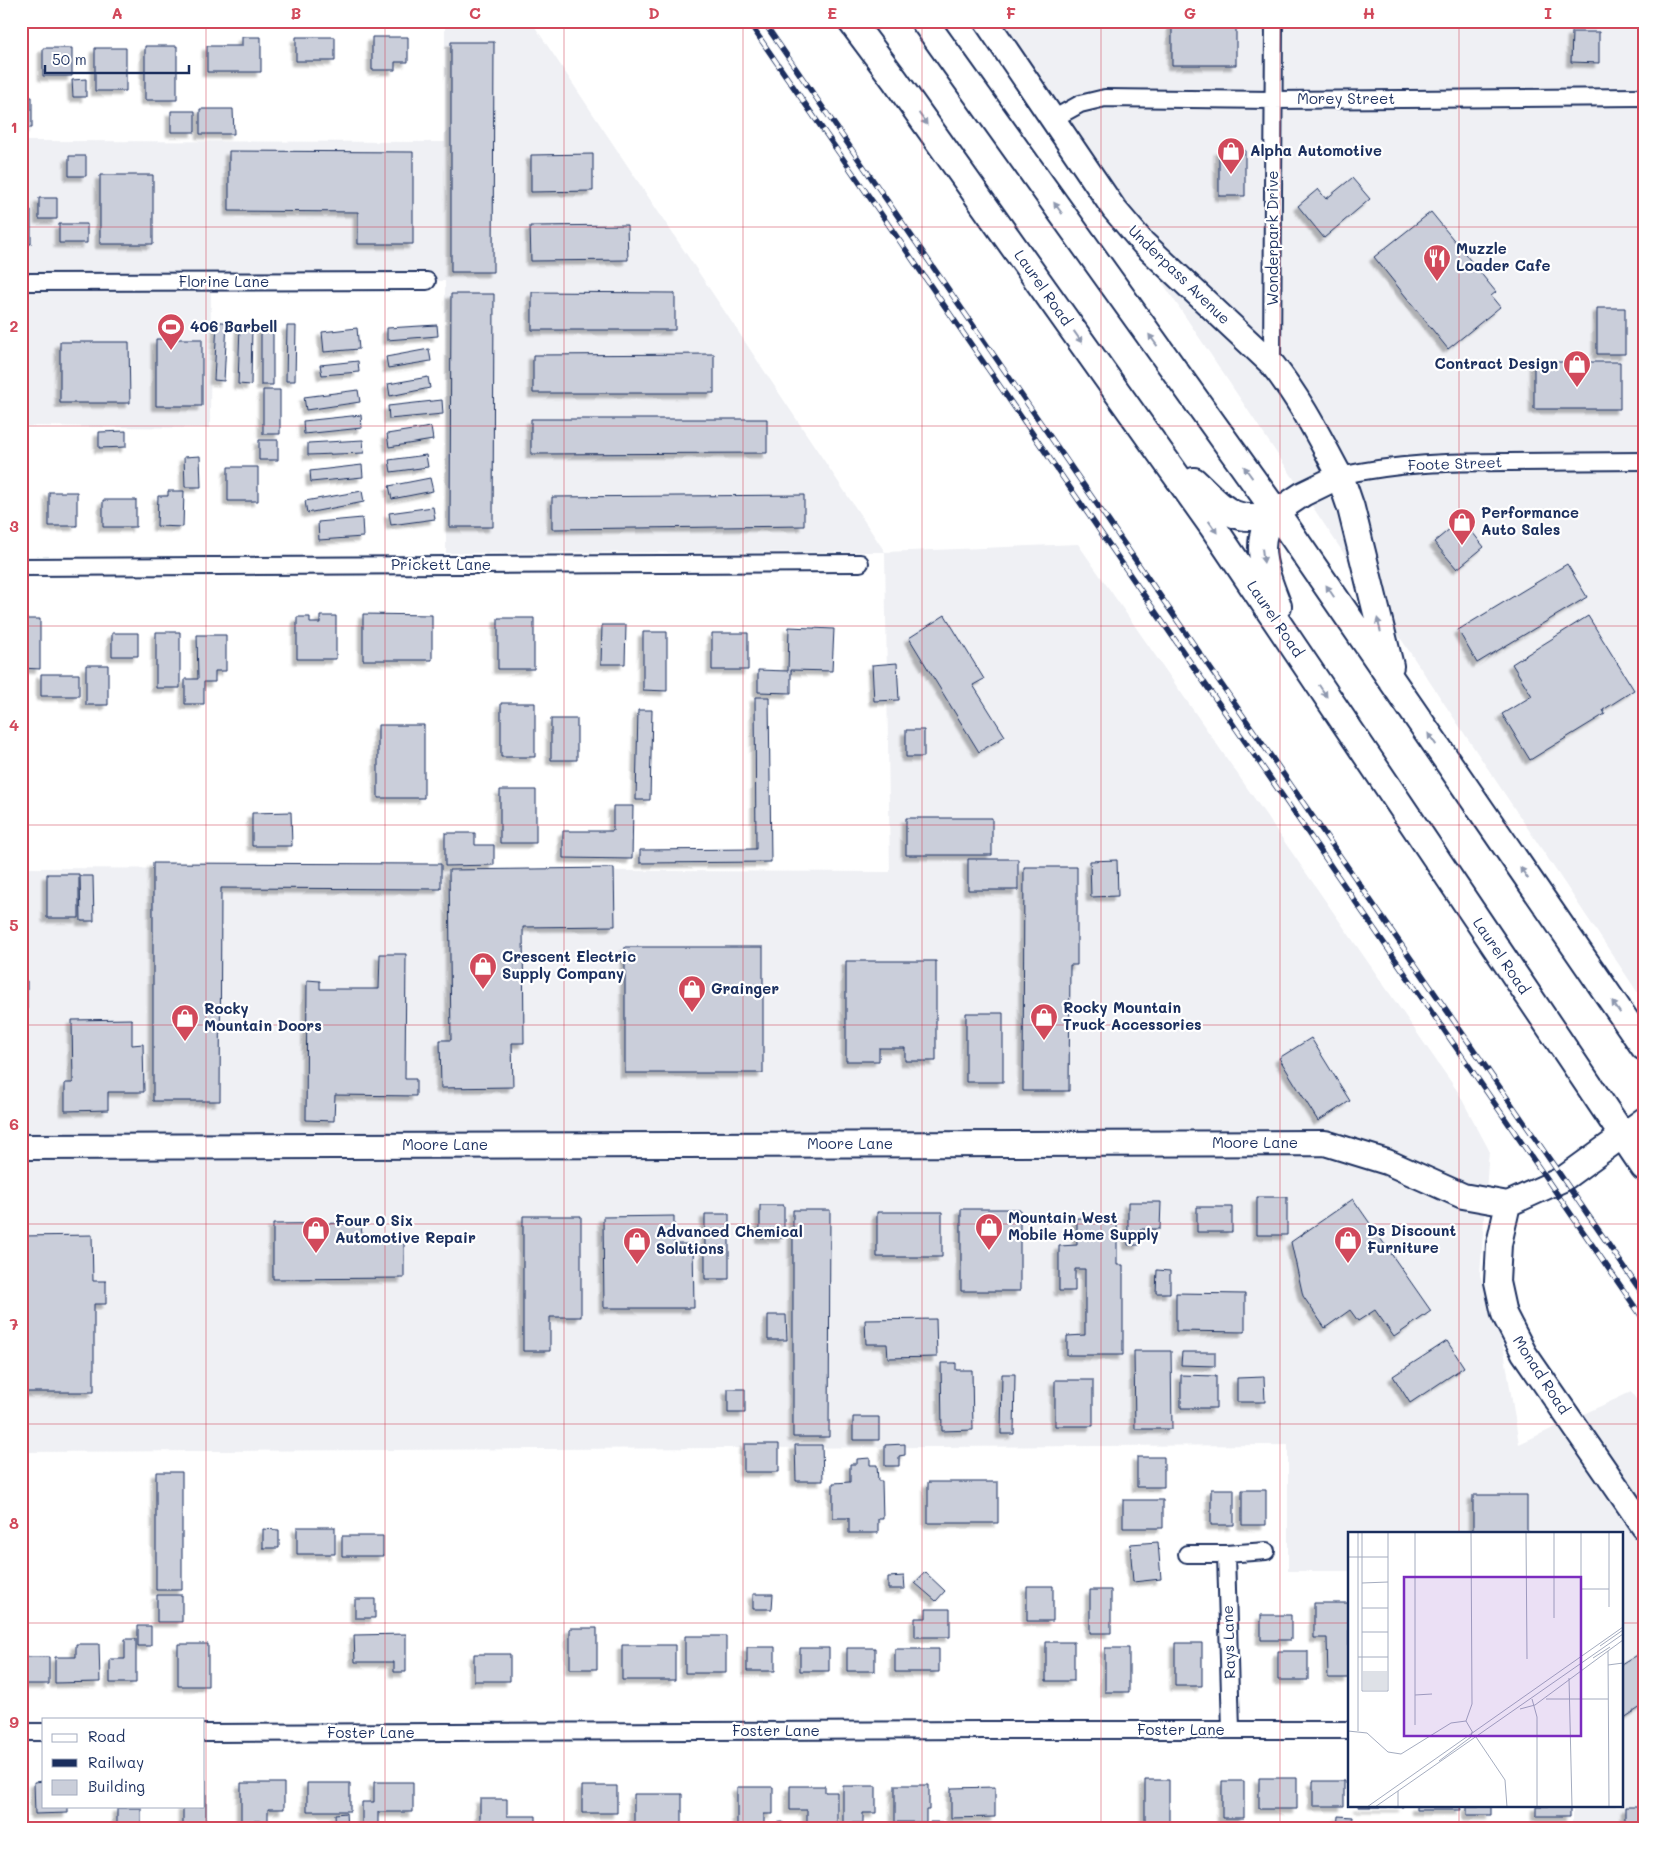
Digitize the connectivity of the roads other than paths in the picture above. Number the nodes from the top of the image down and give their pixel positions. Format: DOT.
graph roads {
  1 [pos="851,21"];
  2 [pos="858,21"];
  3 [pos="924,21"];
  4 [pos="940,21"];
  5 [pos="986,21"];
  6 [pos="1274,21"];
  7 [pos="963,75"];
  8 [pos="895,80"];
  9 [pos="1644,97"];
  10 [pos="1273,100"];
  11 [pos="1053,119"];
  12 [pos="427,281"];
  13 [pos="21,282"];
  14 [pos="1272,364"];
  15 [pos="1158,449"];
  16 [pos="1644,461"];
  17 [pos="1340,476"];
  18 [pos="1276,512"];
  19 [pos="860,562"];
  20 [pos="21,567"];
  21 [pos="1304,663"];
  22 [pos="1397,688"];
  23 [pos="1644,1047"];
  24 [pos="1644,1120"];
  25 [pos="1632,1138"];
  26 [pos="21,1147"];
  27 [pos="1644,1167"];
  28 [pos="1508,1204"];
  29 [pos="1644,1527"];
  30 [pos="1266,1551"];
  31 [pos="1187,1554"];
  32 [pos="1226,1554"];
  33 [pos="1231,1730"];
  34 [pos="1348,1730"];
  35 [pos="21,1732"];
  36 [pos="42,1732"];
  37 [pos="205,1733"];
  1 -- 8 [label="main road"];
  2 -- 8 [label="main road"];
  3 -- 7 [label="main road"];
  4 -- 7 [label="main road"];
  5 -- 11 [label="street, Underpass Avenue"];
  6 -- 10 [label="street, Wonderpark Drive"];
  18 -- 7 [label="main road, one-way"];
  8 -- 15 [label="main road, Laurel Road, one-way"];
  9 -- 10 [label="street, Morey Street"];
  10 -- 11 [label="street, Morey Street"];
  10 -- 14 [label="street, Wonderpark Drive"];
  11 -- 14 [label="street, Underpass Avenue"];
  12 -- 13 [label="street, Florine Lane"];
  14 -- 17 [label="street, Underpass Avenue"];
  15 -- 18 [label="main road"];
  15 -- 21 [label="main road, Laurel Road, one-way"];
  16 -- 17 [label="street, Foote Street"];
  17 -- 18 [label="street, Foote Street"];
  22 -- 17 [label="main road, one-way"];
  18 -- 21 [label="main road, one-way"];
  22 -- 18 [label="main road, one-way"];
  19 -- 20 [label="street, Prickett Lane"];
  21 -- 25 [label="main road, Laurel Road, one-way"];
  23 -- 22 [label="main road, one-way"];
  24 -- 25 [label="street"];
  25 -- 27 [label="main road, Laurel Road"];
  25 -- 28 [label="street"];
  26 -- 28 [label="street, Moore Lane"];
  28 -- 29 [label="street, Monad Road"];
  30 -- 32 [label="street"];
  31 -- 32 [label="street"];
  32 -- 33 [label="street, Rays Lane"];
  33 -- 34 [label="street, Foster Lane"];
  33 -- 37 [label="street, Foster Lane"];
  35 -- 36 [label="street"];
}
